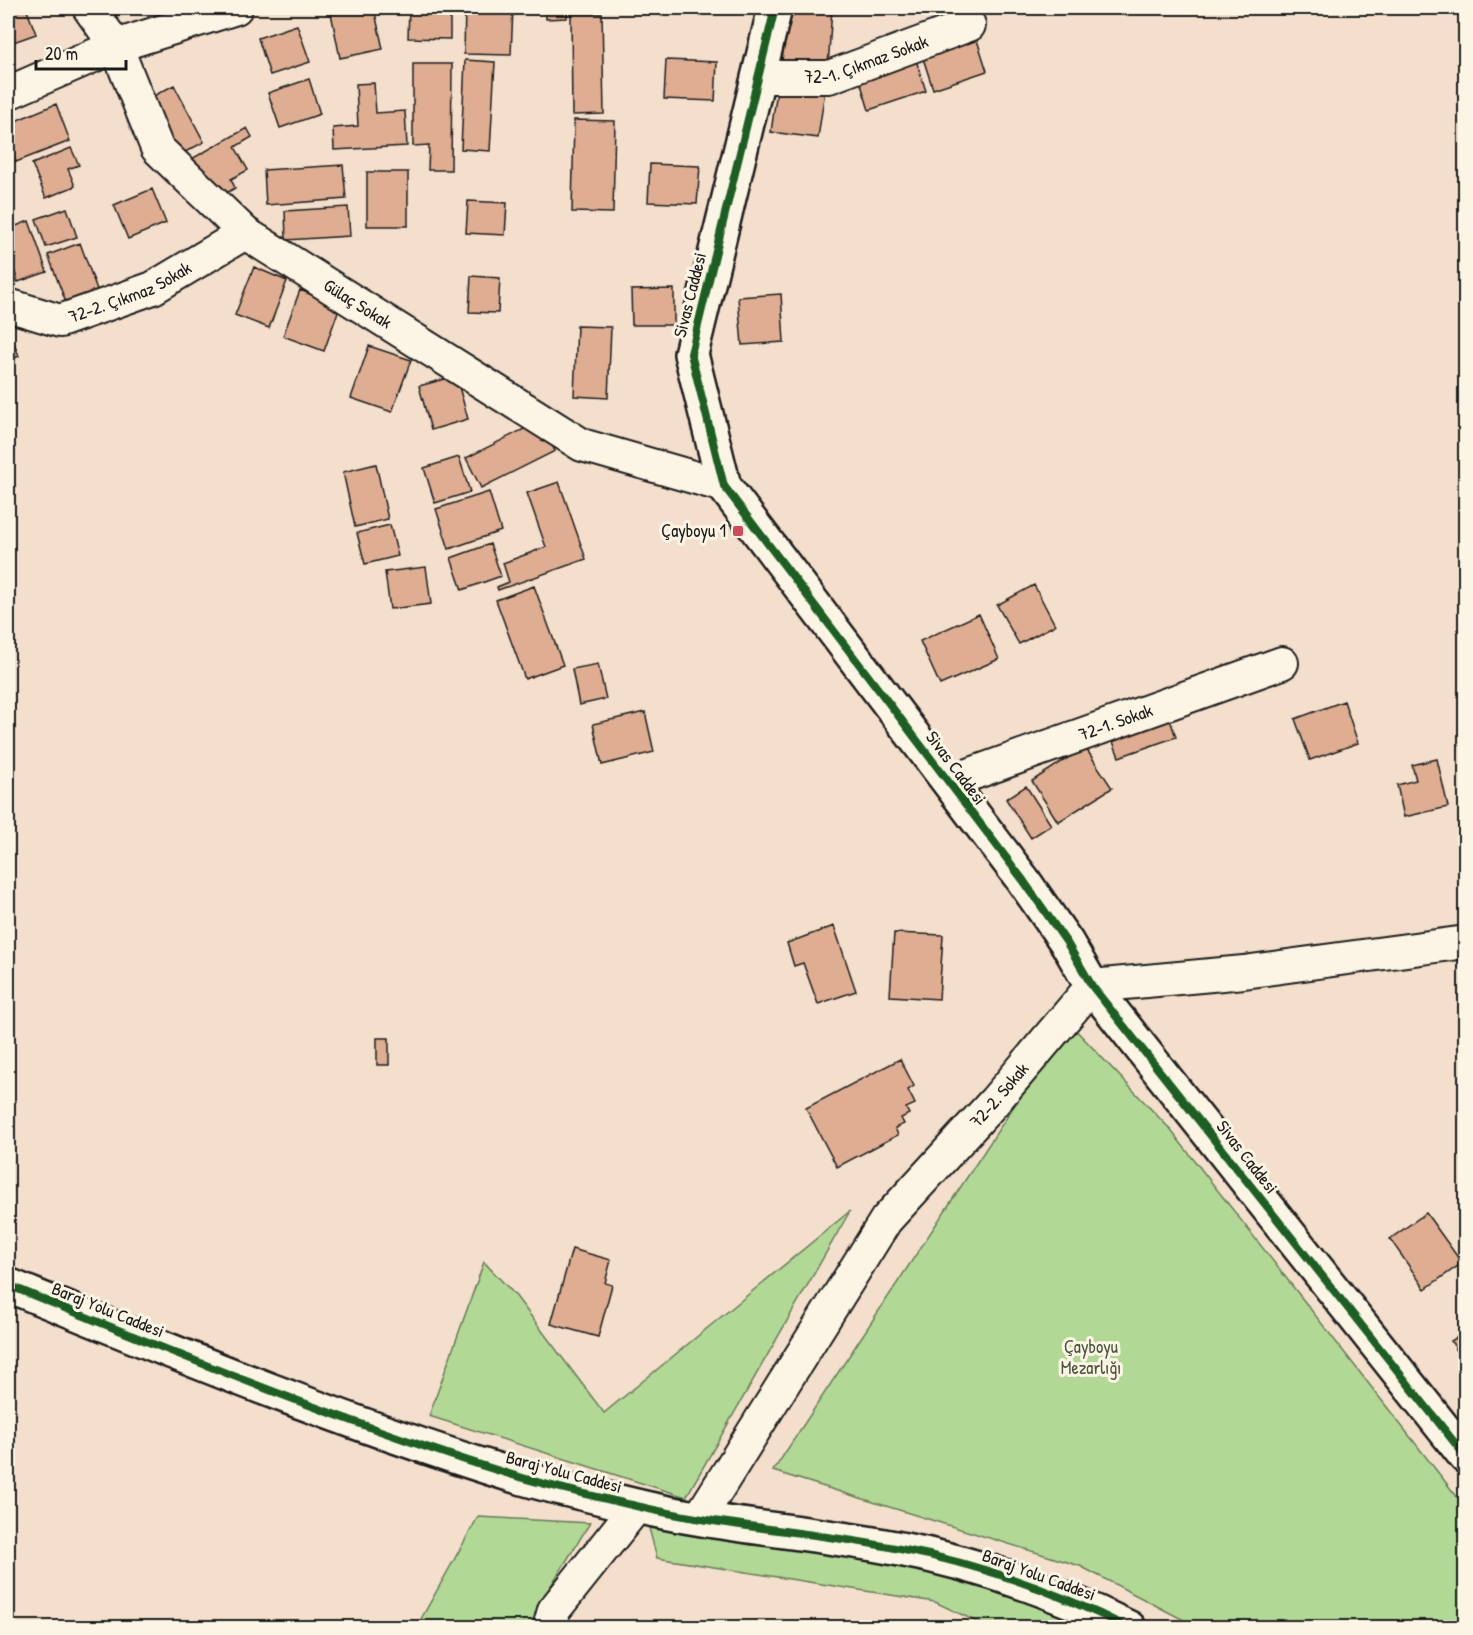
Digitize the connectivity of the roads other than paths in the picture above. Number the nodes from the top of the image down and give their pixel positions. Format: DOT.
graph roads {
  1 [pos="89,8"];
  2 [pos="236,8"];
  3 [pos="775,8"];
  4 [pos="969,25"];
  5 [pos="116,46"];
  6 [pos="758,77"];
  7 [pos="8,93"];
  8 [pos="245,233"];
  9 [pos="8,305"];
  10 [pos="724,486"];
  11 [pos="1282,663"];
  12 [pos="949,782"];
  13 [pos="1466,942"];
  14 [pos="1092,986"];
  15 [pos="8,1285"];
  16 [pos="1466,1457"];
  17 [pos="637,1506"];
  18 [pos="700,1517"];
  19 [pos="549,1628"];
  20 [pos="1129,1628"];
  1 -- 5 [label="street, Gülaç Sokak"];
  2 -- 5 [label="street"];
  3 -- 6 [label="street, Sivas Caddesi"];
  4 -- 6 [label="street, 72-1. Çıkmaz Sokak"];
  5 -- 7 [label="street"];
  5 -- 8 [label="street, Gülaç Sokak"];
  6 -- 10 [label="street, Sivas Caddesi"];
  8 -- 9 [label="street, 72-2. Çıkmaz Sokak"];
  8 -- 10 [label="street, Gülaç Sokak"];
  10 -- 12 [label="street, Sivas Caddesi"];
  11 -- 12 [label="street, 72-1. Sokak"];
  12 -- 14 [label="street, Sivas Caddesi"];
  13 -- 14 [label="street"];
  14 -- 16 [label="street, Sivas Caddesi"];
  14 -- 18 [label="street, 72-2. Sokak"];
  15 -- 17 [label="street, Baraj Yolu Caddesi"];
  17 -- 18 [label="street, Baraj Yolu Caddesi"];
  17 -- 19 [label="street"];
  18 -- 20 [label="street, Baraj Yolu Caddesi"];
}
